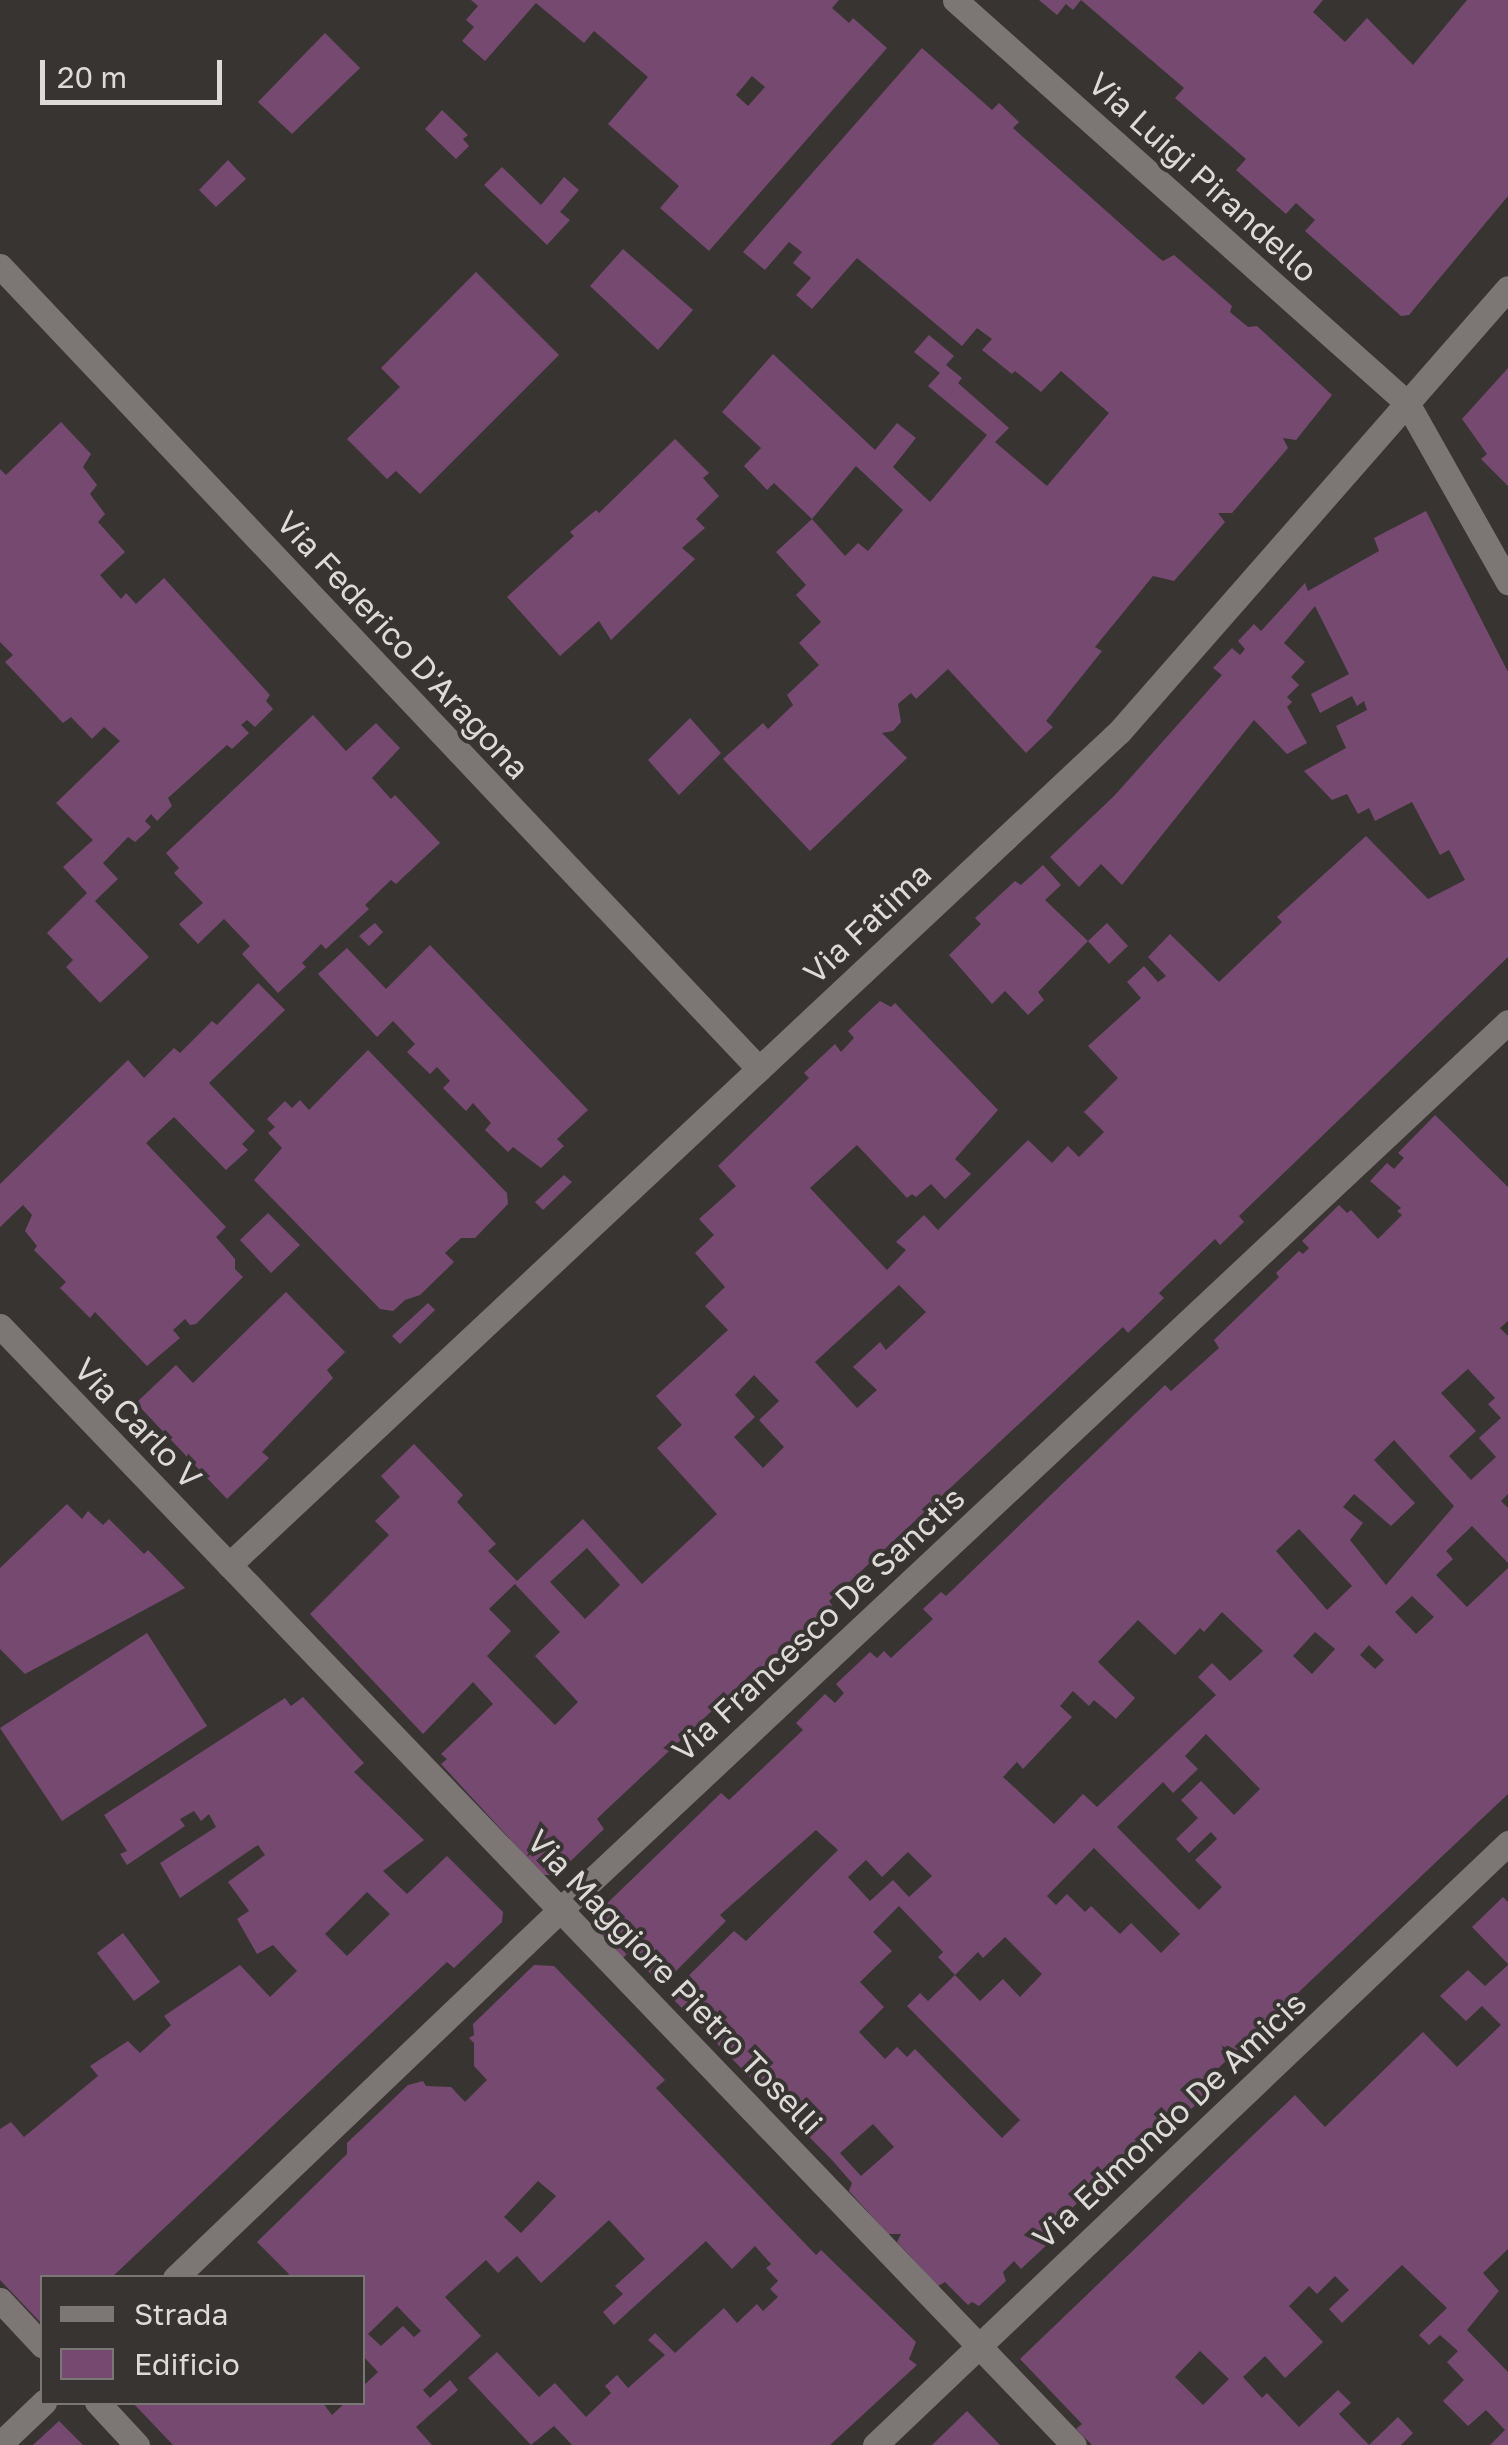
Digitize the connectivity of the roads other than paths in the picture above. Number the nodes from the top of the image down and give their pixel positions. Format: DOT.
graph roads {
  1 [pos="955,0"];
  2 [pos="0,266"];
  3 [pos="1508,288"];
  4 [pos="1407,403"];
  5 [pos="1508,582"];
  6 [pos="1508,1022"];
  7 [pos="758,1069"];
  8 [pos="0,1326"];
  9 [pos="229,1565"];
  10 [pos="1508,1843"];
  11 [pos="560,1910"];
  12 [pos="178,2275"];
  13 [pos="0,2300"];
  14 [pos="40,2343"];
  15 [pos="978,2345"];
  16 [pos="41,2405"];
  17 [pos="100,2405"];
  18 [pos="0,2444"];
  19 [pos="138,2445"];
  20 [pos="875,2445"];
  21 [pos="1074,2445"];
  1 -- 4 [label="street, Via Luigi Pirandello"];
  2 -- 7 [label="street, Via Federico D'Aragona"];
  3 -- 4 [label="street, Via Fatima"];
  4 -- 5 [label="street, Via Luigi Pirandello"];
  4 -- 7 [label="street, Via Fatima"];
  6 -- 11 [label="street, Via Francesco De Sanctis"];
  7 -- 9 [label="street, Via Fatima"];
  8 -- 9 [label="street, Via Carlo V"];
  9 -- 11 [label="street, Via Maggiore Pietro Toselli"];
  10 -- 15 [label="street, Via Edmondo De Amicis"];
  11 -- 12 [label="street, Via Francesco De Sanctis"];
  11 -- 15 [label="street, Via Maggiore Pietro Toselli"];
  13 -- 14 [label="street"];
  15 -- 20 [label="street, Via Edmondo De Amicis"];
  15 -- 21 [label="street, Via Maggiore Pietro Toselli"];
  16 -- 18 [label="street"];
  17 -- 19 [label="street"];
}
